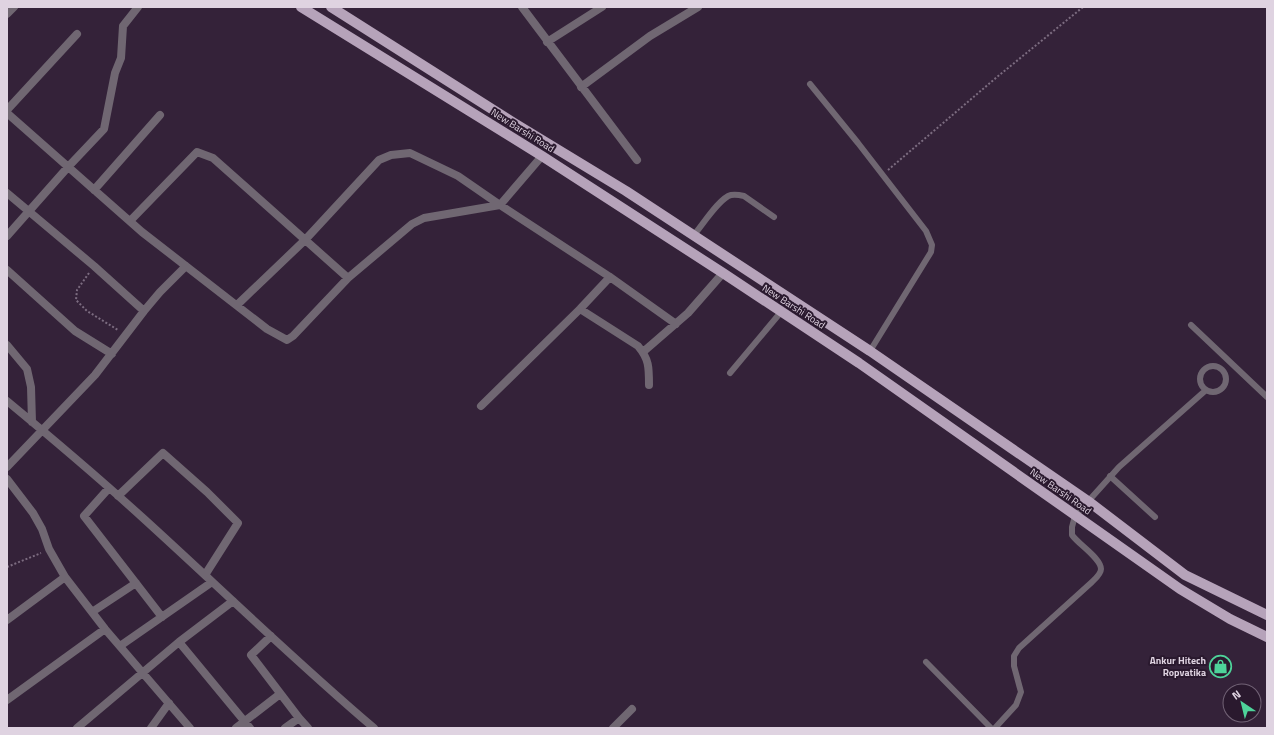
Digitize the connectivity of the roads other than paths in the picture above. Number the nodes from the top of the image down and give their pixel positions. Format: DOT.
graph roads {
  1 [pos="14,7"];
  2 [pos="138,7"];
  3 [pos="301,7"];
  4 [pos="331,7"];
  5 [pos="522,7"];
  6 [pos="602,7"];
  7 [pos="698,7"];
  8 [pos="7,14"];
  9 [pos="77,34"];
  10 [pos="548,42"];
  11 [pos="810,84"];
  12 [pos="581,86"];
  13 [pos="7,110"];
  14 [pos="7,114"];
  15 [pos="160,115"];
  16 [pos="542,156"];
  17 [pos="636,160"];
  18 [pos="68,167"];
  19 [pos="94,190"];
  20 [pos="7,193"];
  21 [pos="500,205"];
  22 [pos="29,211"];
  23 [pos="774,218"];
  24 [pos="130,221"];
  25 [pos="7,236"];
  26 [pos="693,236"];
  27 [pos="305,240"];
  28 [pos="186,266"];
  29 [pos="7,270"];
  30 [pos="723,273"];
  31 [pos="610,277"];
  32 [pos="348,278"];
  33 [pos="237,305"];
  34 [pos="580,309"];
  35 [pos="144,311"];
  36 [pos="781,312"];
  37 [pos="676,324"];
  38 [pos="1191,325"];
  39 [pos="7,346"];
  40 [pos="870,351"];
  41 [pos="643,352"];
  42 [pos="112,354"];
  43 [pos="1231,364"];
  44 [pos="1224,370"];
  45 [pos="730,373"];
  46 [pos="649,385"];
  47 [pos="1206,390"];
  48 [pos="1267,398"];
  49 [pos="7,402"];
  50 [pos="481,406"];
  51 [pos="32,422"];
  52 [pos="43,431"];
  53 [pos="7,466"];
  54 [pos="1110,476"];
  55 [pos="7,479"];
  56 [pos="109,488"];
  57 [pos="118,496"];
  58 [pos="1088,501"];
  59 [pos="1075,516"];
  60 [pos="1155,517"];
  61 [pos="205,574"];
  62 [pos="66,577"];
  63 [pos="212,582"];
  64 [pos="136,583"];
  65 [pos="233,601"];
  66 [pos="92,612"];
  67 [pos="1267,615"];
  68 [pos="162,616"];
  69 [pos="7,620"];
  70 [pos="105,629"];
  71 [pos="271,636"];
  72 [pos="1267,637"];
  73 [pos="178,642"];
  74 [pos="120,646"];
  75 [pos="926,662"];
  76 [pos="143,672"];
  77 [pos="280,694"];
  78 [pos="7,700"];
  79 [pos="169,703"];
  80 [pos="632,709"];
  81 [pos="299,718"];
  82 [pos="248,724"];
  83 [pos="77,728"];
  84 [pos="151,728"];
  85 [pos="190,728"];
  86 [pos="236,728"];
  87 [pos="285,728"];
  88 [pos="308,728"];
  89 [pos="374,728"];
  90 [pos="613,728"];
  91 [pos="991,728"];
  92 [pos="995,728"];
  1 -- 8 [label="street"];
  2 -- 18 [label="street"];
  3 -- 16 [label="main road, New Barshi Road"];
  4 -- 26 [label="main road, New Barshi Road"];
  5 -- 10 [label="street"];
  6 -- 10 [label="street"];
  7 -- 12 [label="street"];
  9 -- 13 [label="street"];
  10 -- 12 [label="street"];
  11 -- 40 [label="lane"];
  12 -- 17 [label="street"];
  14 -- 18 [label="street"];
  15 -- 19 [label="street"];
  16 -- 21 [label="street"];
  16 -- 30 [label="main road, New Barshi Road"];
  18 -- 19 [label="street"];
  18 -- 22 [label="street"];
  19 -- 24 [label="street"];
  20 -- 22 [label="street"];
  21 -- 27 [label="street"];
  21 -- 31 [label="street"];
  21 -- 32 [label="street"];
  22 -- 25 [label="street"];
  22 -- 35 [label="street"];
  23 -- 26 [label="lane"];
  24 -- 27 [label="street"];
  24 -- 28 [label="street"];
  26 -- 40 [label="main road, New Barshi Road"];
  27 -- 32 [label="street"];
  27 -- 33 [label="street"];
  28 -- 33 [label="street"];
  28 -- 35 [label="street"];
  29 -- 42 [label="street"];
  30 -- 36 [label="main road, New Barshi Road"];
  30 -- 37 [label="street"];
  31 -- 34 [label="street"];
  31 -- 37 [label="street"];
  32 -- 33 [label="street"];
  34 -- 41 [label="street"];
  34 -- 50 [label="street"];
  35 -- 42 [label="street"];
  36 -- 45 [label="lane"];
  36 -- 59 [label="main road, New Barshi Road"];
  37 -- 41 [label="street"];
  38 -- 43 [label="lane"];
  39 -- 51 [label="street"];
  40 -- 58 [label="main road, New Barshi Road"];
  41 -- 46 [label="street"];
  42 -- 52 [label="street"];
  43 -- 44 [label="lane"];
  43 -- 48 [label="lane"];
  44 -- 47 [label="lane"];
  44 -- 47 [label="lane"];
  47 -- 54 [label="lane"];
  49 -- 51 [label="street"];
  51 -- 52 [label="street"];
  52 -- 53 [label="street"];
  52 -- 56 [label="street"];
  54 -- 58 [label="lane"];
  54 -- 60 [label="lane"];
  55 -- 62 [label="street"];
  56 -- 57 [label="street"];
  56 -- 64 [label="street"];
  57 -- 61 [label="street"];
  57 -- 61 [label="street"];
  58 -- 59 [label="lane"];
  58 -- 67 [label="main road, New Barshi Road"];
  59 -- 72 [label="main road, New Barshi Road"];
  59 -- 92 [label="lane"];
  61 -- 63 [label="street"];
  62 -- 66 [label="street"];
  62 -- 69 [label="street"];
  63 -- 65 [label="street"];
  63 -- 68 [label="street"];
  64 -- 66 [label="street"];
  64 -- 68 [label="street"];
  65 -- 71 [label="street"];
  65 -- 73 [label="street"];
  66 -- 70 [label="street"];
  68 -- 74 [label="street"];
  70 -- 74 [label="street"];
  70 -- 78 [label="street"];
  71 -- 77 [label="street"];
  71 -- 89 [label="street"];
  73 -- 76 [label="street"];
  73 -- 82 [label="street"];
  74 -- 76 [label="street"];
  75 -- 91 [label="lane"];
  76 -- 79 [label="street"];
  76 -- 83 [label="street"];
  77 -- 81 [label="street"];
  77 -- 82 [label="street"];
  79 -- 84 [label="street"];
  79 -- 85 [label="street"];
  80 -- 90 [label="street"];
  81 -- 87 [label="street"];
  81 -- 88 [label="street"];
  82 -- 86 [label="street"];
}
